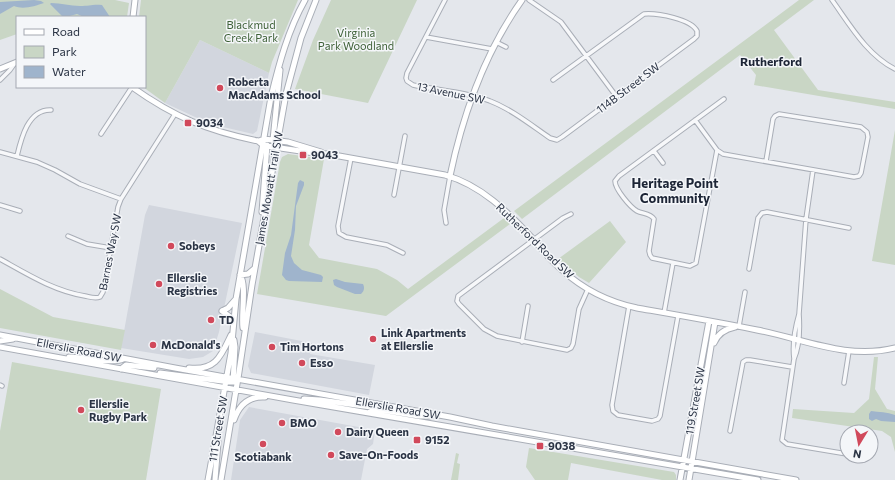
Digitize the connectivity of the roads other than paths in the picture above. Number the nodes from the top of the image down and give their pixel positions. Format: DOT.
graph roads {
  1 [pos="135,0"];
  2 [pos="305,0"];
  3 [pos="316,0"];
  4 [pos="445,0"];
  5 [pos="522,0"];
  6 [pos="529,0"];
  7 [pos="832,0"];
  8 [pos="133,16"];
  9 [pos="426,37"];
  10 [pos="496,42"];
  11 [pos="506,47"];
  12 [pos="492,49"];
  13 [pos="586,56"];
  14 [pos="281,58"];
  15 [pos="16,62"];
  16 [pos="0,69"];
  17 [pos="895,70"];
  18 [pos="0,80"];
  19 [pos="553,80"];
  20 [pos="131,88"];
  21 [pos="134,88"];
  22 [pos="473,96"];
  23 [pos="616,96"];
  24 [pos="724,99"];
  25 [pos="51,110"];
  26 [pos="175,114"];
  27 [pos="695,120"];
  28 [pos="101,134"];
  29 [pos="405,136"];
  30 [pos="264,139"];
  31 [pos="275,140"];
  32 [pos="557,140"];
  33 [pos="258,141"];
  34 [pos="265,146"];
  35 [pos="276,148"];
  36 [pos="717,150"];
  37 [pos="654,151"];
  38 [pos="0,152"];
  39 [pos="328,154"];
  40 [pos="17,156"];
  41 [pos="351,158"];
  42 [pos="766,161"];
  43 [pos="663,163"];
  44 [pos="400,167"];
  45 [pos="813,170"];
  46 [pos="450,176"];
  47 [pos="394,196"];
  48 [pos="121,199"];
  49 [pos="0,205"];
  50 [pos="20,211"];
  51 [pos="571,214"];
  52 [pos="806,220"];
  53 [pos="263,222"];
  54 [pos="446,223"];
  55 [pos="849,228"];
  56 [pos="68,236"];
  57 [pos="533,240"];
  58 [pos="111,248"];
  59 [pos="403,253"];
  60 [pos="0,259"];
  61 [pos="673,263"];
  62 [pos="255,268"];
  63 [pos="749,269"];
  64 [pos="240,275"];
  65 [pos="588,289"];
  66 [pos="745,292"];
  67 [pos="236,299"];
  68 [pos="528,306"];
  69 [pos="629,306"];
  70 [pos="664,313"];
  71 [pos="678,316"];
  72 [pos="709,321"];
  73 [pos="715,322"];
  74 [pos="233,324"];
  75 [pos="739,326"];
  76 [pos="232,332"];
  77 [pos="0,335"];
  78 [pos="244,337"];
  79 [pos="18,338"];
  80 [pos="796,339"];
  81 [pos="0,341"];
  82 [pos="522,342"];
  83 [pos="0,347"];
  84 [pos="712,347"];
  85 [pos="895,348"];
  86 [pos="849,351"];
  87 [pos="58,358"];
  88 [pos="123,359"];
  89 [pos="167,367"];
  90 [pos="792,367"];
  91 [pos="175,368"];
  92 [pos="121,369"];
  93 [pos="139,372"];
  94 [pos="230,381"];
  95 [pos="844,384"];
  96 [pos="236,389"];
  97 [pos="282,398"];
  98 [pos="223,400"];
  99 [pos="293,400"];
  100 [pos="377,404"];
  101 [pos="370,413"];
  102 [pos="450,417"];
  103 [pos="218,429"];
  104 [pos="730,431"];
  105 [pos="229,434"];
  106 [pos="839,453"];
  107 [pos="685,460"];
  108 [pos="693,462"];
  109 [pos="683,467"];
  110 [pos="692,468"];
  111 [pos="208,480"];
  112 [pos="215,480"];
  113 [pos="221,480"];
  114 [pos="680,480"];
  115 [pos="689,480"];
  116 [pos="758,480"];
  117 [pos="796,480"];
  1 -- 8 [label="main road"];
  2 -- 14 [label="main road, James Mowatt Trail SW"];
  3 -- 31 [label="main road, James Mowatt Trail SW"];
  4 -- 9 [label="street"];
  5 -- 10 [label="main road"];
  6 -- 13 [label="street"];
  7 -- 17 [label="street"];
  9 -- 12 [label="street"];
  9 -- 22 [label="street, 13 Avenue SW"];
  10 -- 11 [label="street"];
  10 -- 12 [label="main road"];
  12 -- 22 [label="main road"];
  13 -- 19 [label="street"];
  13 -- 23 [label="street"];
  13 -- 23 [label="street, 114B Street SW"];
  14 -- 30 [label="main road, James Mowatt Trail SW"];
  14 -- 31 [label="main road"];
  15 -- 16 [label="main road"];
  15 -- 18 [label="street"];
  20 -- 28 [label="street"];
  21 -- 26 [label="main road"];
  22 -- 32 [label="street, 13 Avenue SW"];
  22 -- 46 [label="main road"];
  23 -- 32 [label="street, 114B Street SW"];
  24 -- 27 [label="street"];
  25 -- 40 [label="street"];
  26 -- 33 [label="main road"];
  26 -- 48 [label="street, Barnes Way SW"];
  27 -- 36 [label="street"];
  27 -- 37 [label="street"];
  29 -- 44 [label="street"];
  30 -- 31 [label="main road, Rutherford Road SW"];
  30 -- 33 [label="main road, Rutherford Road SW"];
  30 -- 34 [label="main road, James Mowatt Trail SW"];
  31 -- 35 [label="main road, James Mowatt Trail SW"];
  31 -- 39 [label="main road, Rutherford Road SW"];
  33 -- 34 [label="main road, Rutherford Road SW"];
  34 -- 35 [label="main road, Rutherford Road SW"];
  34 -- 53 [label="main road"];
  34 -- 64 [label="main road, James Mowatt Trail SW"];
  35 -- 39 [label="main road, Rutherford Road SW"];
  35 -- 53 [label="main road, James Mowatt Trail SW"];
  36 -- 42 [label="street"];
  36 -- 61 [label="street"];
  37 -- 43 [label="street"];
  37 -- 61 [label="street"];
  38 -- 40 [label="street"];
  39 -- 41 [label="main road, Rutherford Road SW"];
  40 -- 48 [label="street"];
  41 -- 44 [label="main road, Rutherford Road SW"];
  41 -- 59 [label="street"];
  42 -- 45 [label="street"];
  42 -- 45 [label="street"];
  44 -- 46 [label="main road, Rutherford Road SW"];
  44 -- 47 [label="street"];
  45 -- 52 [label="street"];
  46 -- 54 [label="street"];
  46 -- 57 [label="main road, Rutherford Road SW"];
  48 -- 58 [label="street, Barnes Way SW"];
  49 -- 50 [label="street"];
  51 -- 57 [label="street"];
  52 -- 55 [label="street"];
  52 -- 63 [label="street"];
  52 -- 80 [label="street"];
  53 -- 62 [label="main road, James Mowatt Trail SW"];
  56 -- 58 [label="street"];
  57 -- 65 [label="main road, Rutherford Road SW"];
  57 -- 82 [label="street"];
  58 -- 60 [label="street, Barnes Way SW"];
  61 -- 70 [label="street"];
  62 -- 64 [label="main road"];
  62 -- 78 [label="main road, James Mowatt Trail SW"];
  64 -- 67 [label="main road, James Mowatt Trail SW"];
  64 -- 78 [label="main road"];
  65 -- 69 [label="main road, Rutherford Road SW"];
  65 -- 82 [label="street"];
  66 -- 75 [label="street"];
  67 -- 74 [label="main road, James Mowatt Trail SW"];
  67 -- 74 [label="main road"];
  68 -- 82 [label="street"];
  69 -- 70 [label="main road, Rutherford Road SW"];
  69 -- 71 [label="street"];
  70 -- 71 [label="main road, Rutherford Road SW"];
  71 -- 72 [label="main road, Rutherford Road SW"];
  72 -- 73 [label="main road, Rutherford Road SW"];
  72 -- 107 [label="main road, 119 Street SW"];
  73 -- 75 [label="main road, Rutherford Road SW"];
  73 -- 84 [label="main road, 119 Street SW"];
  74 -- 76 [label="main road, James Mowatt Trail SW"];
  75 -- 80 [label="main road, Rutherford Road SW"];
  75 -- 84 [label="main road"];
  76 -- 91 [label="main road"];
  76 -- 94 [label="main road, James Mowatt Trail SW"];
  77 -- 79 [label="main road, Ellerslie Road SW"];
  78 -- 94 [label="main road, James Mowatt Trail SW"];
  79 -- 81 [label="main road"];
  79 -- 88 [label="main road, Ellerslie Road SW"];
  80 -- 86 [label="main road, Rutherford Road SW"];
  80 -- 90 [label="street"];
  83 -- 87 [label="main road, Ellerslie Road SW"];
  84 -- 108 [label="main road, 119 Street SW"];
  85 -- 86 [label="main road, Rutherford Road SW"];
  86 -- 95 [label="street"];
  87 -- 88 [label="main road"];
  87 -- 92 [label="main road, Ellerslie Road SW"];
  88 -- 89 [label="main road, Ellerslie Road SW"];
  89 -- 91 [label="main road, Ellerslie Road SW"];
  89 -- 92 [label="main road"];
  90 -- 104 [label="street"];
  90 -- 106 [label="street"];
  91 -- 94 [label="main road, Ellerslie Road SW"];
  92 -- 93 [label="main road, Ellerslie Road SW"];
  93 -- 94 [label="main road, Ellerslie Road SW"];
  93 -- 98 [label="main road"];
  94 -- 96 [label="main road, Ellerslie Road SW"];
  94 -- 96 [label="main road, 111 Street SW"];
  94 -- 98 [label="main road, 111 Street SW"];
  94 -- 100 [label="main road, Ellerslie Road SW"];
  96 -- 97 [label="main road, Ellerslie Road SW"];
  96 -- 105 [label="main road, 111 Street SW"];
  97 -- 99 [label="main road, Ellerslie Road SW"];
  97 -- 105 [label="main road"];
  98 -- 103 [label="main road, 111 Street SW"];
  99 -- 100 [label="main road"];
  99 -- 101 [label="main road, Ellerslie Road SW"];
  100 -- 102 [label="main road, Ellerslie Road SW"];
  101 -- 102 [label="main road"];
  101 -- 109 [label="main road, Ellerslie Road SW"];
  102 -- 107 [label="main road, Ellerslie Road SW"];
  103 -- 111 [label="main road, 111 Street SW"];
  103 -- 112 [label="main road"];
  105 -- 113 [label="main road, 111 Street SW"];
  107 -- 108 [label="main road, Ellerslie Road SW"];
  107 -- 109 [label="main road, 119 Street SW"];
  108 -- 110 [label="main road, 119 Street SW"];
  108 -- 117 [label="main road, Ellerslie Road SW"];
  109 -- 110 [label="main road, Ellerslie Road SW"];
  109 -- 114 [label="main road, 119 Street SW"];
  110 -- 115 [label="main road, 119 Street SW"];
  110 -- 116 [label="main road, Ellerslie Road SW"];
}
